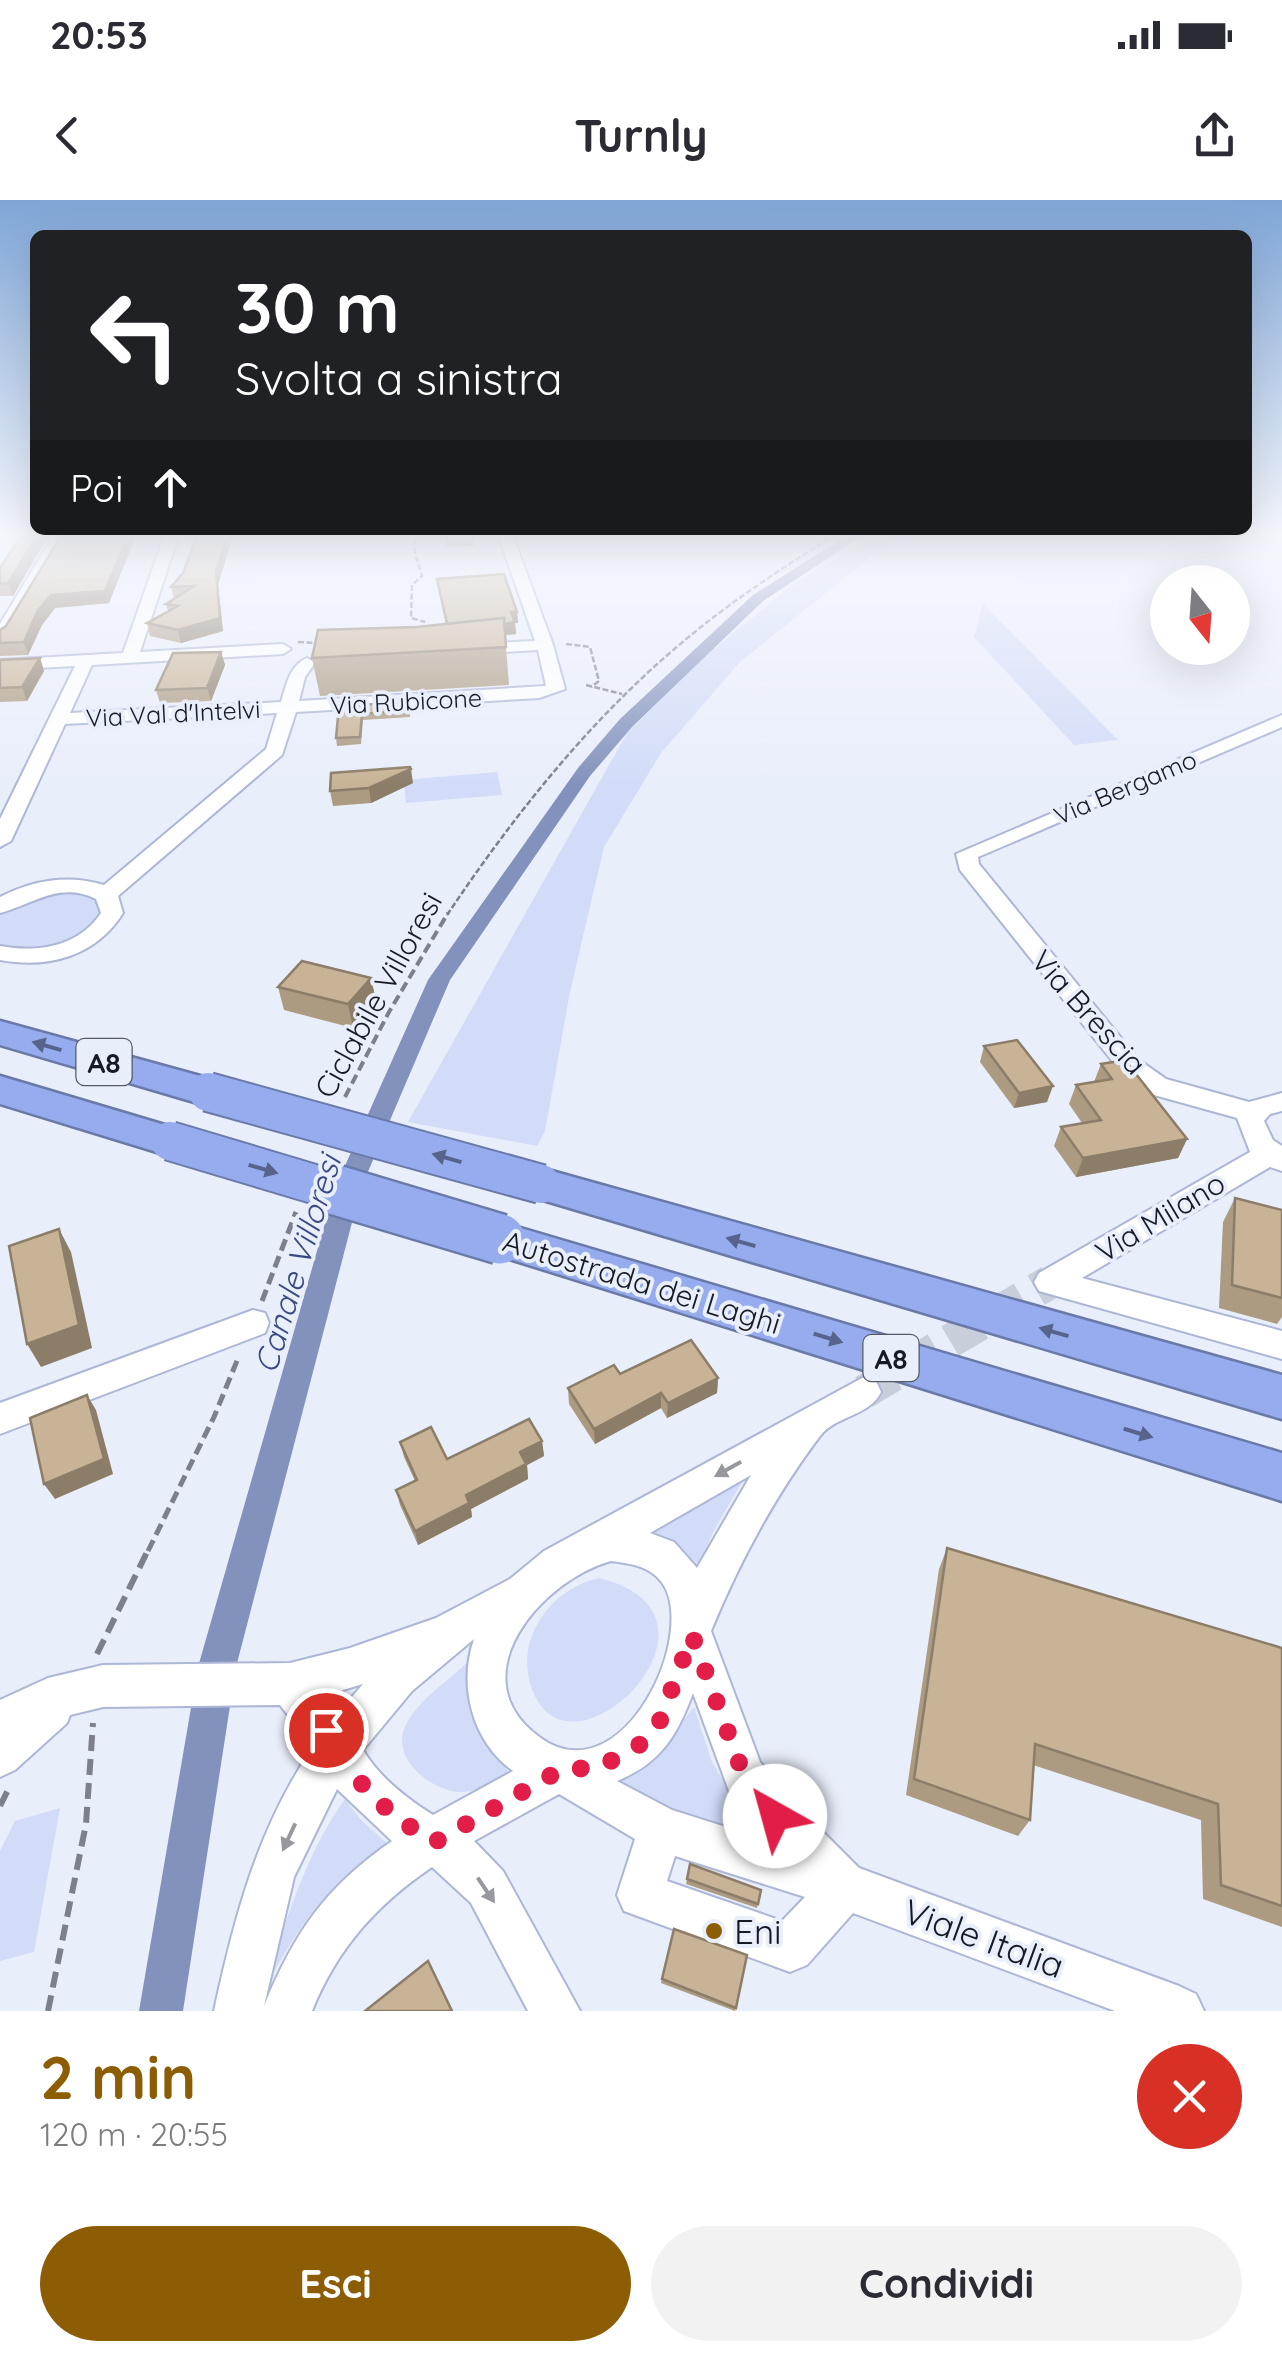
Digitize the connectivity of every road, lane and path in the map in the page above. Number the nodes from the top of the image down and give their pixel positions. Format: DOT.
graph roads {
  1 [pos="13,616"];
  2 [pos="144,616"];
  3 [pos="411,616"];
  4 [pos="535,616"];
  5 [pos="716,616"];
  6 [pos="425,622"];
  7 [pos="0,637"];
  8 [pos="546,646"];
  9 [pos="130,656"];
  10 [pos="88,658"];
  11 [pos="0,665"];
  12 [pos="622,694"];
  13 [pos="288,708"];
  14 [pos="58,718"];
  15 [pos="1282,720"];
  16 [pos="0,841"];
  17 [pos="968,854"];
  18 [pos="99,892"];
  19 [pos="0,906"];
  20 [pos="1,955"];
  21 [pos="0,1033"];
  22 [pos="0,1090"];
  23 [pos="1282,1102"];
  24 [pos="341,1104"];
  25 [pos="1253,1113"];
  26 [pos="1276,1158"];
  27 [pos="299,1204"];
  28 [pos="252,1324"];
  29 [pos="1282,1345"];
  30 [pos="864,1392"];
  31 [pos="1282,1397"];
  32 [pos="0,1419"];
  33 [pos="814,1422"];
  34 [pos="1282,1477"];
  35 [pos="586,1548"];
  36 [pos="524,1592"];
  37 [pos="458,1627"];
  38 [pos="693,1630"];
  39 [pos="290,1684"];
  40 [pos="92,1690"];
  41 [pos="0,1722"];
  42 [pos="338,1753"];
  43 [pos="0,1755"];
  44 [pos="562,1769"];
  45 [pos="661,1829"];
  46 [pos="435,1842"];
  47 [pos="845,1887"];
  48 [pos="48,2011"];
  49 [pos="239,2011"];
  50 [pos="286,2011"];
  51 [pos="555,2011"];
  52 [pos="1179,2011"];
  1 -- 7 [label="street"];
  2 -- 9 [label="street"];
  3 -- 6 [label="path"];
  4 -- 8 [label="street"];
  5 -- 12 [label="path, Ciclabile Villoresi"];
  6 -- 8 [label="street, Via Rubicone"];
  8 -- 12 [label="path"];
  8 -- 13 [label="street, Via Rubicone"];
  9 -- 10 [label="street"];
  9 -- 13 [label="street, Via Rubicone"];
  10 -- 11 [label="street"];
  10 -- 14 [label="street"];
  12 -- 24 [label="path, Ciclabile Villoresi"];
  13 -- 14 [label="street, Via Val d'Intelvi"];
  13 -- 18 [label="street"];
  14 -- 16 [label="street"];
  15 -- 17 [label="street, Via Bergamo"];
  17 -- 25 [label="street, Via Brescia"];
  18 -- 19 [label="street"];
  18 -- 20 [label="street"];
  31 -- 21 [label="highway, A8, one-way, bridge"];
  22 -- 34 [label="highway, Autostrada dei Laghi / A8, one-way, bridge"];
  23 -- 25 [label="street"];
  25 -- 26 [label="street"];
  26 -- 29 [label="street, Via Milano"];
  27 -- 28 [label="path"];
  28 -- 32 [label="street"];
  28 -- 40 [label="path"];
  30 -- 33 [label="street"];
  33 -- 35 [label="street, one-way"];
  33 -- 38 [label="street"];
  35 -- 36 [label="street"];
  35 -- 38 [label="street"];
  36 -- 37 [label="street"];
  36 -- 44 [label="street"];
  37 -- 39 [label="street"];
  37 -- 42 [label="street"];
  38 -- 44 [label="street"];
  38 -- 47 [label="street, Viale Italia"];
  39 -- 40 [label="street"];
  39 -- 42 [label="street"];
  40 -- 41 [label="street"];
  40 -- 43 [label="street"];
  40 -- 48 [label="path"];
  42 -- 46 [label="street"];
  42 -- 49 [label="street, one-way"];
  44 -- 45 [label="street, Viale Italia"];
  44 -- 46 [label="street"];
  45 -- 47 [label="street, Viale Italia"];
  45 -- 47 [label="street"];
  46 -- 50 [label="street"];
  46 -- 51 [label="street, one-way"];
  47 -- 52 [label="street, Viale Italia"];
}
